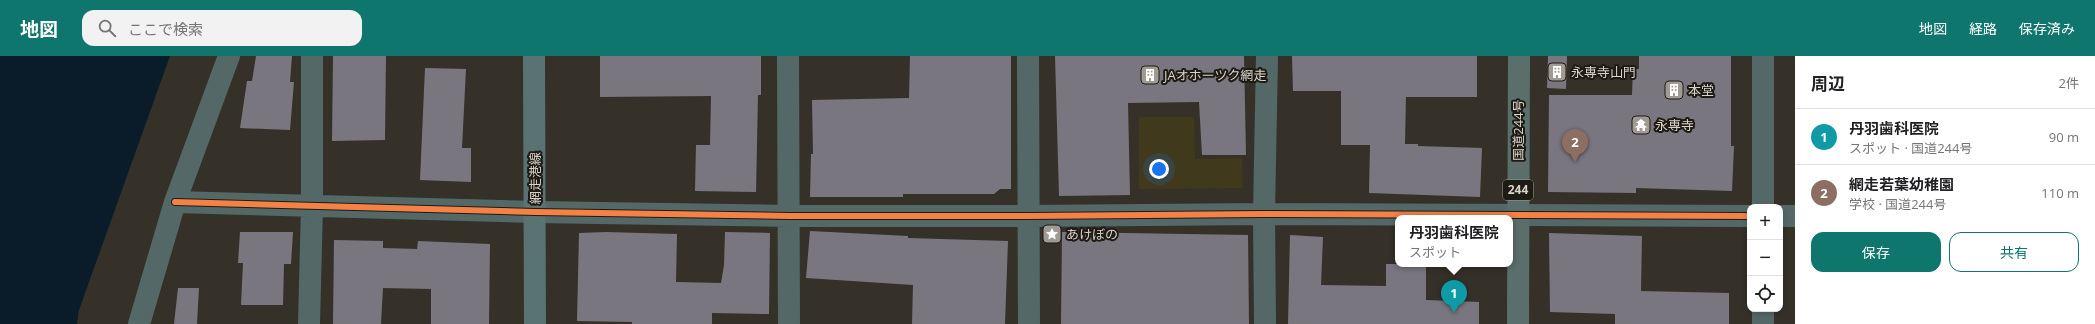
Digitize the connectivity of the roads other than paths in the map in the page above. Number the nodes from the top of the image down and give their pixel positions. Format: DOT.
graph roads {
  1 [pos="229,56"];
  2 [pos="312,56"];
  3 [pos="534,56"];
  4 [pos="788,56"];
  5 [pos="1028,56"];
  6 [pos="1267,56"];
  7 [pos="1519,56"];
  8 [pos="1763,56"];
  9 [pos="175,202"];
  10 [pos="1763,204"];
  11 [pos="312,206"];
  12 [pos="535,212"];
  13 [pos="1264,214"];
  14 [pos="1395,215"];
  15 [pos="789,216"];
  16 [pos="1027,216"];
  17 [pos="1513,216"];
  18 [pos="1518,216"];
  19 [pos="1747,216"];
  20 [pos="1783,216"];
  21 [pos="1795,216"];
  22 [pos="1763,312"];
  23 [pos="139,324"];
  24 [pos="309,324"];
  25 [pos="535,324"];
  26 [pos="789,324"];
  27 [pos="1029,324"];
  28 [pos="1265,324"];
  29 [pos="1518,324"];
  30 [pos="1763,324"];
  1 -- 9 [label="street"];
  2 -- 11 [label="street"];
  3 -- 12 [label="main road, 網走港線"];
  4 -- 15 [label="street"];
  5 -- 16 [label="street"];
  6 -- 13 [label="street"];
  7 -- 18 [label="highway, 国道244号 / 244"];
  8 -- 10 [label="street"];
  9 -- 11 [label="street"];
  9 -- 23 [label="street"];
  11 -- 12 [label="street"];
  11 -- 24 [label="street"];
  12 -- 15 [label="street"];
  12 -- 25 [label="main road, 網走港線"];
  13 -- 14 [label="street"];
  13 -- 16 [label="street"];
  13 -- 28 [label="street"];
  15 -- 16 [label="street"];
  15 -- 26 [label="street"];
  16 -- 27 [label="street"];
  17 -- 18 [label="street"];
  18 -- 19 [label="street"];
  18 -- 29 [label="highway, 国道244号 / 244"];
  20 -- 21 [label="street"];
  22 -- 30 [label="street"];
}
